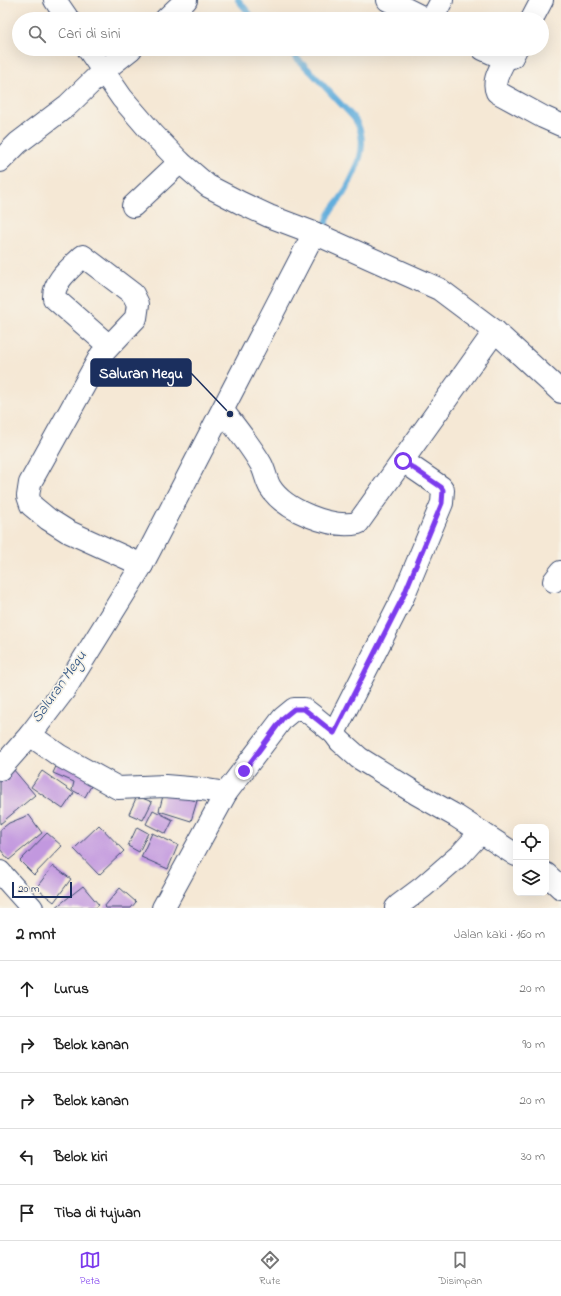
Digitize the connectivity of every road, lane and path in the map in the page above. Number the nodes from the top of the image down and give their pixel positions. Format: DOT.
graph roads {
  1 [pos="55,0"];
  2 [pos="186,0"];
  3 [pos="388,0"];
  4 [pos="442,0"];
  5 [pos="542,0"];
  6 [pos="63,12"];
  7 [pos="173,12"];
  8 [pos="412,12"];
  9 [pos="436,12"];
  10 [pos="536,12"];
  11 [pos="93,56"];
  12 [pos="123,56"];
  13 [pos="509,56"];
  14 [pos="103,71"];
  15 [pos="561,125"];
  16 [pos="0,161"];
  17 [pos="180,162"];
  18 [pos="133,206"];
  19 [pos="318,235"];
  20 [pos="496,331"];
  21 [pos="109,346"];
  22 [pos="561,392"];
  23 [pos="228,418"];
  24 [pos="403,461"];
  25 [pos="142,565"];
  26 [pos="334,733"];
  27 [pos="35,739"];
  28 [pos="0,769"];
  29 [pos="226,793"];
  30 [pos="482,832"];
  31 [pos="513,853"];
  32 [pos="0,874"];
  33 [pos="549,877"];
  34 [pos="561,888"];
  35 [pos="32,908"];
  36 [pos="163,908"];
  37 [pos="396,908"];
  1 -- 6 [label="street"];
  2 -- 7 [label="street"];
  3 -- 8 [label="street"];
  4 -- 9 [label="street"];
  5 -- 10 [label="street"];
  11 -- 14 [label="street"];
  12 -- 14 [label="street"];
  13 -- 15 [label="street"];
  14 -- 16 [label="street"];
  14 -- 17 [label="street"];
  17 -- 18 [label="street"];
  17 -- 19 [label="street"];
  19 -- 20 [label="street"];
  19 -- 23 [label="street"];
  20 -- 22 [label="street"];
  20 -- 24 [label="street"];
  21 -- 25 [label="street"];
  23 -- 24 [label="street"];
  23 -- 25 [label="street"];
  24 -- 26 [label="street"];
  25 -- 27 [label="street"];
  26 -- 29 [label="street"];
  26 -- 30 [label="street"];
  27 -- 28 [label="street"];
  27 -- 29 [label="street"];
  29 -- 36 [label="street"];
  30 -- 31 [label="street"];
  30 -- 37 [label="street"];
  32 -- 35 [label="street"];
  33 -- 34 [label="street"];
}
